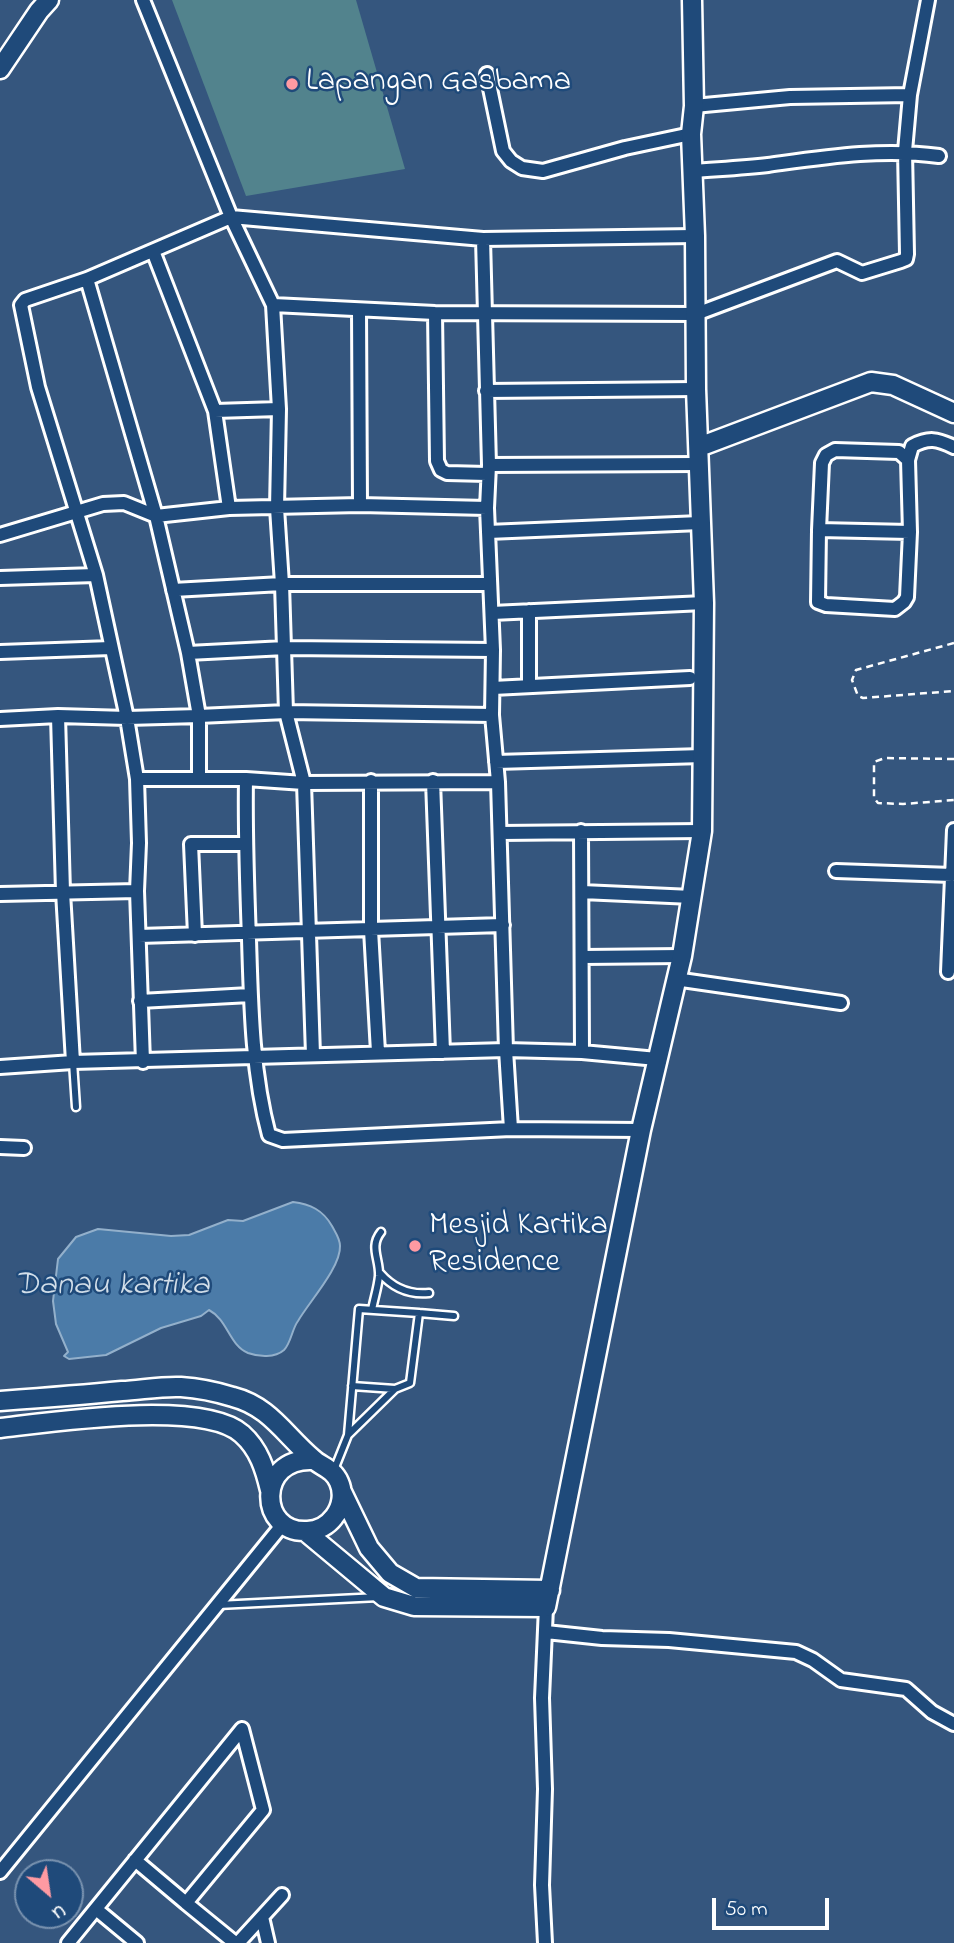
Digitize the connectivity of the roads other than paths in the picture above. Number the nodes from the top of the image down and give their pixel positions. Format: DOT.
graph roads {
  1 [pos="49,0"];
  2 [pos="143,0"];
  3 [pos="692,0"];
  4 [pos="928,0"];
  5 [pos="0,69"];
  6 [pos="487,74"];
  7 [pos="910,95"];
  8 [pos="694,106"];
  9 [pos="691,134"];
  10 [pos="905,151"];
  11 [pos="939,156"];
  12 [pos="693,171"];
  13 [pos="231,217"];
  14 [pos="695,236"];
  15 [pos="483,239"];
  16 [pos="153,251"];
  17 [pos="87,279"];
  18 [pos="273,305"];
  19 [pos="359,310"];
  20 [pos="435,313"];
  21 [pos="486,313"];
  22 [pos="696,314"];
  23 [pos="696,388"];
  24 [pos="486,391"];
  25 [pos="279,409"];
  26 [pos="215,411"];
  27 [pos="954,413"];
  28 [pos="954,447"];
  29 [pos="699,460"];
  30 [pos="908,460"];
  31 [pos="488,470"];
  32 [pos="360,505"];
  33 [pos="229,508"];
  34 [pos="277,508"];
  35 [pos="487,508"];
  36 [pos="75,511"];
  37 [pos="156,516"];
  38 [pos="700,523"];
  39 [pos="1,529"];
  40 [pos="819,530"];
  41 [pos="488,532"];
  42 [pos="910,532"];
  43 [pos="96,575"];
  44 [pos="0,578"];
  45 [pos="282,584"];
  46 [pos="490,584"];
  47 [pos="173,590"];
  48 [pos="704,603"];
  49 [pos="529,611"];
  50 [pos="492,613"];
  51 [pos="111,648"];
  52 [pos="285,648"];
  53 [pos="493,650"];
  54 [pos="0,652"];
  55 [pos="188,653"];
  56 [pos="690,678"];
  57 [pos="529,686"];
  58 [pos="493,688"];
  59 [pos="286,712"];
  60 [pos="492,715"];
  61 [pos="58,716"];
  62 [pos="199,716"];
  63 [pos="127,718"];
  64 [pos="0,719"];
  65 [pos="703,756"];
  66 [pos="496,762"];
  67 [pos="199,778"];
  68 [pos="138,779"];
  69 [pos="246,779"];
  70 [pos="370,781"];
  71 [pos="433,781"];
  72 [pos="498,782"];
  73 [pos="304,783"];
  74 [pos="954,830"];
  75 [pos="581,831"];
  76 [pos="702,831"];
  77 [pos="500,833"];
  78 [pos="244,844"];
  79 [pos="836,871"];
  80 [pos="952,875"];
  81 [pos="138,891"];
  82 [pos="63,892"];
  83 [pos="582,892"];
  84 [pos="0,894"];
  85 [pos="692,897"];
  86 [pos="438,925"];
  87 [pos="503,925"];
  88 [pos="371,930"];
  89 [pos="310,931"];
  90 [pos="248,934"];
  91 [pos="195,935"];
  92 [pos="139,936"];
  93 [pos="682,956"];
  94 [pos="583,957"];
  95 [pos="948,972"];
  96 [pos="675,979"];
  97 [pos="250,995"];
  98 [pos="140,1000"];
  99 [pos="841,1003"];
  100 [pos="506,1050"];
  101 [pos="377,1052"];
  102 [pos="443,1052"];
  103 [pos="582,1052"];
  104 [pos="313,1055"];
  105 [pos="255,1058"];
  106 [pos="657,1059"];
  107 [pos="74,1062"];
  108 [pos="143,1062"];
  109 [pos="0,1067"];
  110 [pos="76,1107"];
  111 [pos="511,1129"];
  112 [pos="641,1130"];
  113 [pos="0,1147"];
  114 [pos="24,1147"];
  115 [pos="381,1231"];
  116 [pos="380,1273"];
  117 [pos="429,1293"];
  118 [pos="372,1310"];
  119 [pos="419,1313"];
  120 [pos="454,1316"];
  121 [pos="352,1386"];
  122 [pos="395,1389"];
  123 [pos="0,1401"];
  124 [pos="0,1428"];
  125 [pos="348,1435"];
  126 [pos="313,1460"];
  127 [pos="333,1471"];
  128 [pos="270,1490"];
  129 [pos="342,1492"];
  130 [pos="283,1524"];
  131 [pos="306,1532"];
  132 [pos="384,1597"];
  133 [pos="548,1598"];
  134 [pos="216,1605"];
  135 [pos="546,1632"];
  136 [pos="954,1724"];
  137 [pos="135,1860"];
  138 [pos="0,1872"];
  139 [pos="282,1895"];
  140 [pos="186,1903"];
  141 [pos="96,1909"];
  142 [pos="262,1917"];
  143 [pos="68,1943"];
  144 [pos="137,1943"];
  145 [pos="236,1943"];
  146 [pos="268,1943"];
  147 [pos="545,1943"];
  1 -- 5 [label="street"];
  2 -- 13 [label="street"];
  3 -- 8 [label="street"];
  4 -- 7 [label="street"];
  6 -- 9 [label="street"];
  7 -- 8 [label="street"];
  7 -- 10 [label="street"];
  8 -- 9 [label="street"];
  9 -- 12 [label="street"];
  10 -- 11 [label="street"];
  10 -- 12 [label="street"];
  10 -- 22 [label="street"];
  12 -- 14 [label="street"];
  13 -- 15 [label="street"];
  13 -- 16 [label="street"];
  13 -- 18 [label="street"];
  14 -- 15 [label="street"];
  14 -- 22 [label="street"];
  15 -- 21 [label="street"];
  16 -- 17 [label="street"];
  16 -- 26 [label="street"];
  17 -- 36 [label="street"];
  17 -- 37 [label="street"];
  18 -- 19 [label="street"];
  18 -- 25 [label="street"];
  19 -- 20 [label="street"];
  19 -- 32 [label="street"];
  20 -- 21 [label="street"];
  20 -- 31 [label="street"];
  21 -- 22 [label="street"];
  21 -- 24 [label="street"];
  22 -- 23 [label="street"];
  23 -- 24 [label="street"];
  23 -- 29 [label="street"];
  24 -- 31 [label="street"];
  25 -- 26 [label="street"];
  25 -- 34 [label="street"];
  26 -- 33 [label="street"];
  27 -- 29 [label="street"];
  28 -- 30 [label="street"];
  29 -- 31 [label="street"];
  29 -- 38 [label="street"];
  30 -- 40 [label="street"];
  30 -- 42 [label="street"];
  31 -- 35 [label="street"];
  32 -- 34 [label="street"];
  32 -- 35 [label="street"];
  33 -- 34 [label="street"];
  33 -- 37 [label="street"];
  34 -- 45 [label="street"];
  35 -- 41 [label="street"];
  36 -- 37 [label="street"];
  36 -- 39 [label="street"];
  36 -- 43 [label="street"];
  37 -- 47 [label="street"];
  38 -- 41 [label="street"];
  38 -- 48 [label="street"];
  40 -- 42 [label="street"];
  40 -- 42 [label="street"];
  41 -- 46 [label="street"];
  43 -- 44 [label="street"];
  43 -- 51 [label="street"];
  45 -- 46 [label="street"];
  45 -- 47 [label="street"];
  45 -- 52 [label="street"];
  46 -- 50 [label="street"];
  47 -- 55 [label="street"];
  48 -- 49 [label="street"];
  48 -- 65 [label="street"];
  49 -- 50 [label="street"];
  49 -- 57 [label="street"];
  50 -- 53 [label="street"];
  51 -- 54 [label="street"];
  51 -- 63 [label="street"];
  52 -- 53 [label="street"];
  52 -- 55 [label="street"];
  52 -- 59 [label="street"];
  53 -- 58 [label="street"];
  55 -- 62 [label="street"];
  56 -- 57 [label="street"];
  57 -- 58 [label="street"];
  58 -- 60 [label="street"];
  59 -- 60 [label="street"];
  59 -- 62 [label="street"];
  59 -- 73 [label="street"];
  60 -- 66 [label="street"];
  61 -- 63 [label="street"];
  61 -- 64 [label="street"];
  61 -- 82 [label="street"];
  62 -- 63 [label="street"];
  62 -- 67 [label="street"];
  63 -- 68 [label="street"];
  65 -- 66 [label="street"];
  65 -- 76 [label="street"];
  66 -- 72 [label="street"];
  67 -- 68 [label="street"];
  67 -- 69 [label="street"];
  68 -- 81 [label="street"];
  69 -- 73 [label="street"];
  69 -- 78 [label="street"];
  70 -- 71 [label="street"];
  70 -- 73 [label="street"];
  70 -- 88 [label="street"];
  71 -- 72 [label="street"];
  71 -- 86 [label="street"];
  72 -- 77 [label="street"];
  73 -- 89 [label="street"];
  74 -- 80 [label="street"];
  75 -- 76 [label="street"];
  75 -- 77 [label="street"];
  75 -- 83 [label="street"];
  76 -- 85 [label="street"];
  77 -- 87 [label="street"];
  78 -- 90 [label="street"];
  78 -- 91 [label="street"];
  79 -- 80 [label="street"];
  80 -- 95 [label="street"];
  81 -- 82 [label="street"];
  81 -- 92 [label="street"];
  82 -- 84 [label="street"];
  82 -- 107 [label="street"];
  83 -- 85 [label="street"];
  83 -- 94 [label="street"];
  85 -- 93 [label="street"];
  86 -- 87 [label="street"];
  86 -- 88 [label="street"];
  86 -- 102 [label="street"];
  87 -- 100 [label="street"];
  88 -- 89 [label="street"];
  88 -- 101 [label="street"];
  89 -- 90 [label="street"];
  89 -- 104 [label="street"];
  90 -- 91 [label="street"];
  90 -- 97 [label="street"];
  91 -- 92 [label="street"];
  92 -- 98 [label="street"];
  93 -- 94 [label="street"];
  93 -- 96 [label="street"];
  94 -- 103 [label="street"];
  96 -- 99 [label="street"];
  96 -- 106 [label="street"];
  97 -- 98 [label="street"];
  97 -- 105 [label="street"];
  98 -- 108 [label="street"];
  100 -- 102 [label="street"];
  100 -- 103 [label="street"];
  100 -- 111 [label="street"];
  101 -- 102 [label="street"];
  101 -- 104 [label="street"];
  103 -- 106 [label="street"];
  104 -- 105 [label="street"];
  105 -- 108 [label="street"];
  105 -- 111 [label="street"];
  106 -- 112 [label="street"];
  107 -- 108 [label="street"];
  107 -- 109 [label="street"];
  107 -- 110 [label="lane"];
  111 -- 112 [label="street"];
  112 -- 133 [label="street"];
  113 -- 114 [label="street"];
  115 -- 116 [label="lane"];
  116 -- 117 [label="lane"];
  116 -- 118 [label="lane"];
  118 -- 119 [label="lane"];
  118 -- 121 [label="lane"];
  119 -- 120 [label="lane"];
  119 -- 122 [label="lane"];
  121 -- 122 [label="lane"];
  121 -- 125 [label="lane"];
  122 -- 125 [label="lane"];
  123 -- 126 [label="street"];
  124 -- 128 [label="street"];
  125 -- 127 [label="lane"];
  126 -- 127 [label="street"];
  126 -- 128 [label="street"];
  127 -- 129 [label="street"];
  128 -- 130 [label="street"];
  129 -- 131 [label="street"];
  129 -- 133 [label="street"];
  130 -- 131 [label="street"];
  130 -- 134 [label="street"];
  131 -- 132 [label="street"];
  132 -- 133 [label="street"];
  132 -- 134 [label="lane"];
  133 -- 135 [label="street"];
  134 -- 138 [label="street"];
  135 -- 136 [label="street"];
  135 -- 147 [label="street"];
  137 -- 140 [label="street"];
  137 -- 140 [label="street"];
  137 -- 141 [label="street"];
  139 -- 142 [label="street"];
  140 -- 145 [label="street"];
  141 -- 143 [label="street"];
  141 -- 144 [label="street"];
  142 -- 145 [label="street"];
  142 -- 146 [label="street"];
}
